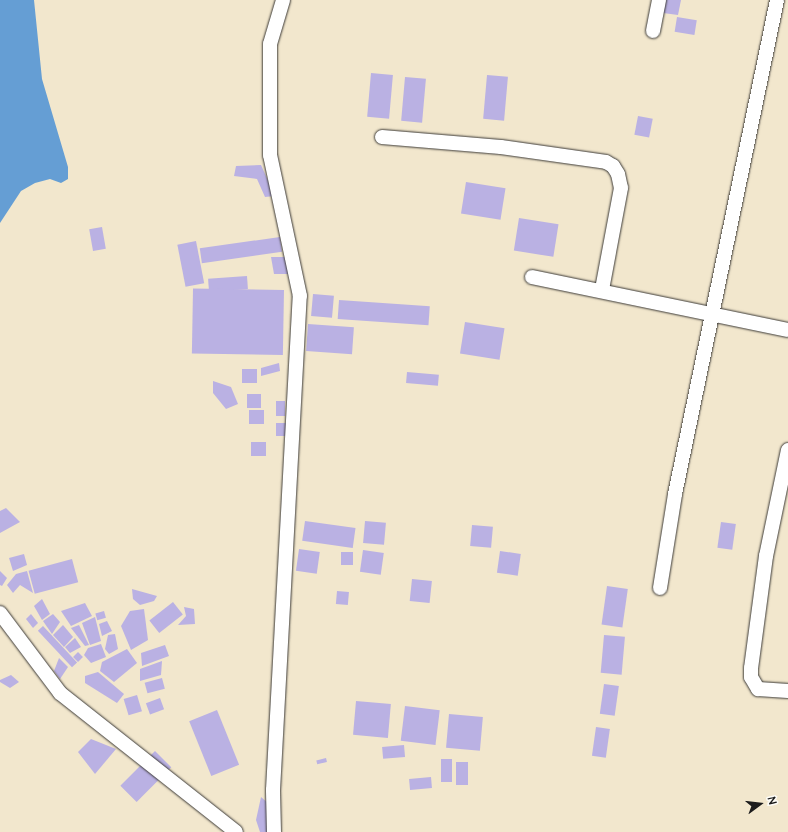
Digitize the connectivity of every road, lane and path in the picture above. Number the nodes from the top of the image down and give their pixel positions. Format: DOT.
graph roads {
  1 [pos="283,0"];
  2 [pos="658,0"];
  3 [pos="777,0"];
  4 [pos="653,31"];
  5 [pos="382,137"];
  6 [pos="532,278"];
  7 [pos="602,290"];
  8 [pos="712,315"];
  9 [pos="788,330"];
  10 [pos="788,450"];
  11 [pos="660,588"];
  12 [pos="0,613"];
  13 [pos="788,691"];
  14 [pos="236,832"];
  15 [pos="274,832"];
  1 -- 15 [label="street"];
  2 -- 4 [label="street"];
  3 -- 8 [label="street"];
  5 -- 7 [label="street"];
  6 -- 7 [label="street"];
  7 -- 8 [label="street"];
  8 -- 9 [label="street"];
  8 -- 11 [label="street"];
  10 -- 13 [label="street"];
  12 -- 14 [label="street"];
}
